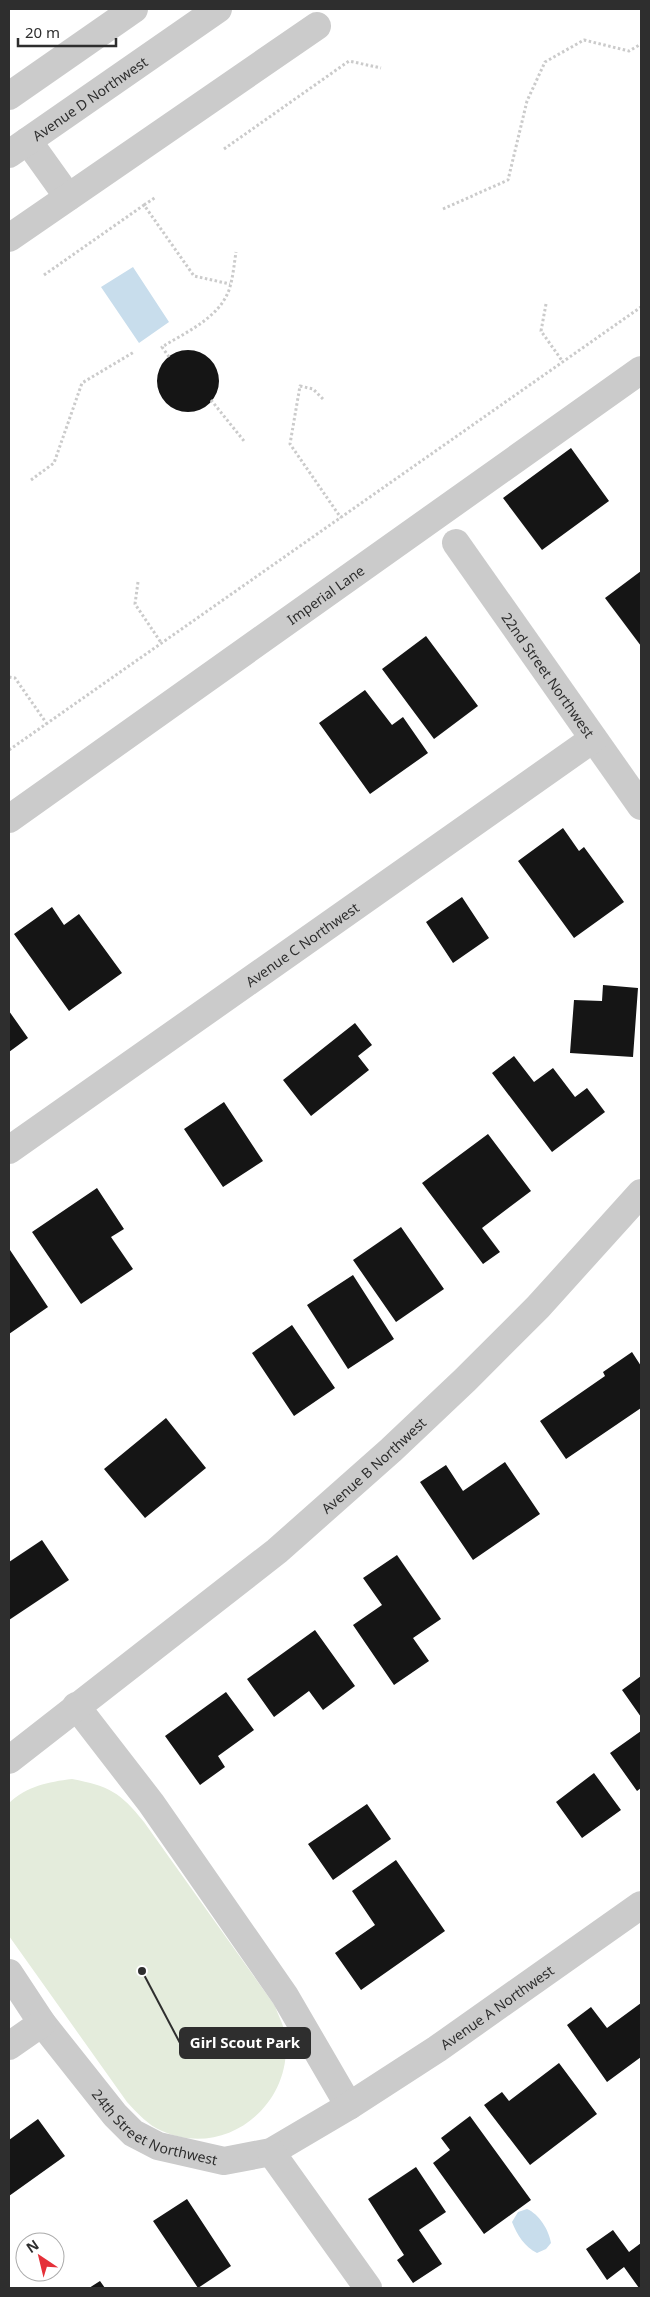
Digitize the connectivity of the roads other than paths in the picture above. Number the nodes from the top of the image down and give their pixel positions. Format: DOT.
graph roads {
  1 [pos="134,9"];
  2 [pos="218,9"];
  3 [pos="317,26"];
  4 [pos="9,96"];
  5 [pos="18,148"];
  6 [pos="68,197"];
  7 [pos="9,238"];
  8 [pos="641,370"];
  9 [pos="456,543"];
  10 [pos="593,739"];
  11 [pos="641,806"];
  12 [pos="9,819"];
  13 [pos="9,1150"];
  14 [pos="641,1193"];
  15 [pos="76,1706"];
  16 [pos="9,1760"];
  17 [pos="641,1905"];
  18 [pos="9,1974"];
  19 [pos="42,2023"];
  20 [pos="9,2046"];
  21 [pos="349,2106"];
  22 [pos="271,2152"];
  23 [pos="362,2286"];
  1 -- 4 [label="street"];
  2 -- 5 [label="street, Avenue D Northwest"];
  3 -- 6 [label="street"];
  5 -- 6 [label="street"];
  6 -- 7 [label="street"];
  8 -- 12 [label="street, Imperial Lane"];
  9 -- 10 [label="street, 22nd Street Northwest"];
  10 -- 11 [label="street, 22nd Street Northwest"];
  10 -- 13 [label="street, Avenue C Northwest"];
  14 -- 15 [label="street, Avenue B Northwest"];
  15 -- 16 [label="street"];
  15 -- 21 [label="street"];
  17 -- 21 [label="street, Avenue A Northwest"];
  18 -- 19 [label="street, 24th Street Northwest"];
  19 -- 20 [label="street"];
  19 -- 22 [label="street, 24th Street Northwest"];
  21 -- 22 [label="street, 24th Street Northwest"];
  22 -- 23 [label="street"];
}
